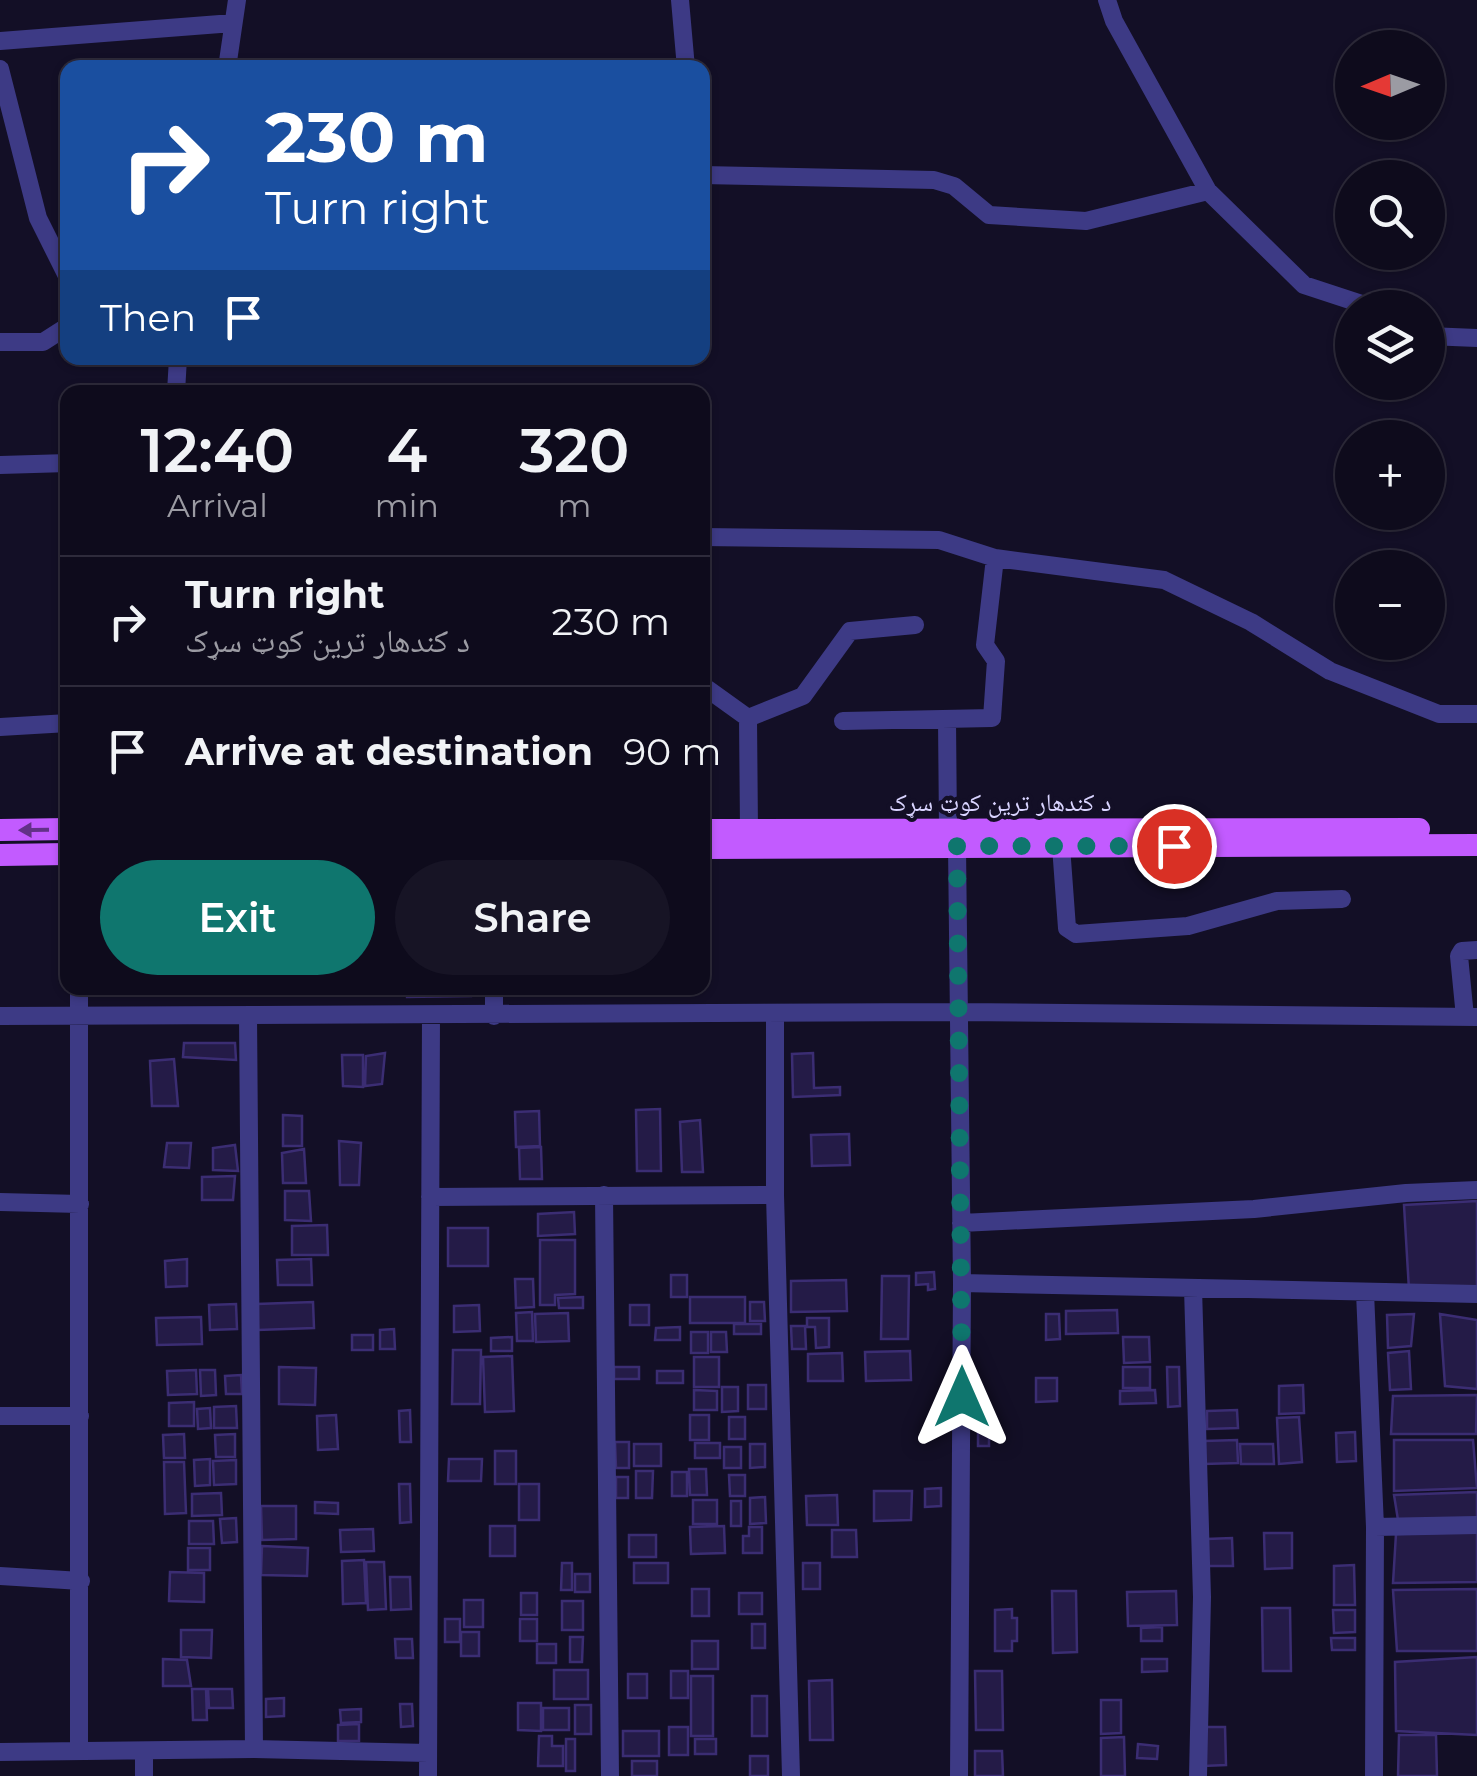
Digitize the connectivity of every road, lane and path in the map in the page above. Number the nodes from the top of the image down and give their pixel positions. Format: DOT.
graph roads {
  1 [pos="237,0"];
  2 [pos="680,0"];
  3 [pos="1107,0"];
  4 [pos="233,23"];
  5 [pos="0,41"];
  6 [pos="228,60"];
  7 [pos="685,60"];
  8 [pos="0,69"];
  9 [pos="710,175"];
  10 [pos="1208,192"];
  11 [pos="60,262"];
  12 [pos="1335,295"];
  13 [pos="60,331"];
  14 [pos="1445,337"];
  15 [pos="1477,338"];
  16 [pos="0,342"];
  17 [pos="60,463"];
  18 [pos="0,465"];
  19 [pos="710,537"];
  20 [pos="996,558"];
  21 [pos="915,624"];
  22 [pos="710,691"];
  23 [pos="1477,714"];
  24 [pos="748,718"];
  25 [pos="947,720"];
  26 [pos="843,721"];
  27 [pos="60,723"];
  28 [pos="0,727"];
  29 [pos="60,829"];
  30 [pos="0,830"];
  31 [pos="710,830"];
  32 [pos="748,830"];
  33 [pos="1477,830"];
  34 [pos="952,838"];
  35 [pos="1477,845"];
  36 [pos="1061,846"];
  37 [pos="710,848"];
  38 [pos="0,854"];
  39 [pos="60,854"];
  40 [pos="1342,899"];
  41 [pos="1477,950"];
  42 [pos="79,995"];
  43 [pos="494,995"];
  44 [pos="958,1012"];
  45 [pos="775,1013"];
  46 [pos="432,1014"];
  47 [pos="248,1015"];
  48 [pos="0,1016"];
  49 [pos="79,1016"];
  50 [pos="494,1016"];
  51 [pos="1471,1017"];
  52 [pos="1477,1190"];
  53 [pos="776,1194"];
  54 [pos="604,1195"];
  55 [pos="430,1197"];
  56 [pos="0,1202"];
  57 [pos="80,1204"];
  58 [pos="961,1223"];
  59 [pos="962,1284"];
  60 [pos="1193,1288"];
  61 [pos="1364,1292"];
  62 [pos="1477,1294"];
  63 [pos="0,1416"];
  64 [pos="80,1416"];
  65 [pos="1375,1526"];
  66 [pos="1477,1526"];
  67 [pos="0,1576"];
  68 [pos="81,1582"];
  69 [pos="254,1749"];
  70 [pos="79,1750"];
  71 [pos="144,1751"];
  72 [pos="0,1752"];
  73 [pos="428,1754"];
  74 [pos="144,1776"];
  75 [pos="428,1776"];
  76 [pos="610,1776"];
  77 [pos="791,1776"];
  78 [pos="959,1776"];
  79 [pos="1198,1776"];
  80 [pos="1374,1776"];
  1 -- 4 [label="street"];
  2 -- 7 [label="street"];
  3 -- 10 [label="street"];
  4 -- 5 [label="street"];
  4 -- 6 [label="street"];
  8 -- 11 [label="street"];
  9 -- 10 [label="street"];
  10 -- 12 [label="street"];
  13 -- 16 [label="street"];
  14 -- 15 [label="street"];
  17 -- 18 [label="street"];
  19 -- 20 [label="street"];
  20 -- 23 [label="street"];
  20 -- 25 [label="street"];
  21 -- 24 [label="street"];
  22 -- 24 [label="street"];
  24 -- 32 [label="street"];
  25 -- 26 [label="street"];
  25 -- 34 [label="street"];
  27 -- 28 [label="street"];
  29 -- 30 [label="main road, one-way"];
  31 -- 32 [label="main road, د کندهار ترين کوټ سړک"];
  32 -- 34 [label="main road, د کندهار ترين کوټ سړک"];
  33 -- 34 [label="main road, د کندهار ترين کوټ سړک"];
  34 -- 36 [label="main road, د کندهار ترين کوټ سړک"];
  34 -- 37 [label="main road, د کندهار ترين کوټ سړک"];
  34 -- 44 [label="street"];
  35 -- 36 [label="main road, د کندهار ترين کوټ سړک"];
  36 -- 40 [label="street"];
  38 -- 39 [label="main road"];
  41 -- 51 [label="street"];
  42 -- 49 [label="street"];
  43 -- 50 [label="street"];
  44 -- 45 [label="street"];
  44 -- 51 [label="street"];
  44 -- 58 [label="street"];
  45 -- 50 [label="street"];
  45 -- 53 [label="street"];
  46 -- 47 [label="street"];
  46 -- 50 [label="street"];
  46 -- 55 [label="street"];
  47 -- 49 [label="street"];
  47 -- 69 [label="street"];
  48 -- 49 [label="street"];
  49 -- 57 [label="street"];
  52 -- 58 [label="street"];
  53 -- 54 [label="street"];
  53 -- 77 [label="street"];
  54 -- 55 [label="street"];
  54 -- 76 [label="street"];
  55 -- 73 [label="street"];
  56 -- 57 [label="street"];
  57 -- 64 [label="street"];
  58 -- 59 [label="street"];
  59 -- 60 [label="street"];
  59 -- 78 [label="street"];
  60 -- 61 [label="street"];
  60 -- 79 [label="street"];
  61 -- 62 [label="street"];
  61 -- 65 [label="street"];
  63 -- 64 [label="street"];
  64 -- 68 [label="street"];
  65 -- 66 [label="street"];
  65 -- 80 [label="street"];
  67 -- 68 [label="street"];
  68 -- 70 [label="street"];
  69 -- 71 [label="street"];
  69 -- 73 [label="street"];
  70 -- 71 [label="street"];
  70 -- 72 [label="street"];
  71 -- 74 [label="street"];
  73 -- 75 [label="street"];
}
